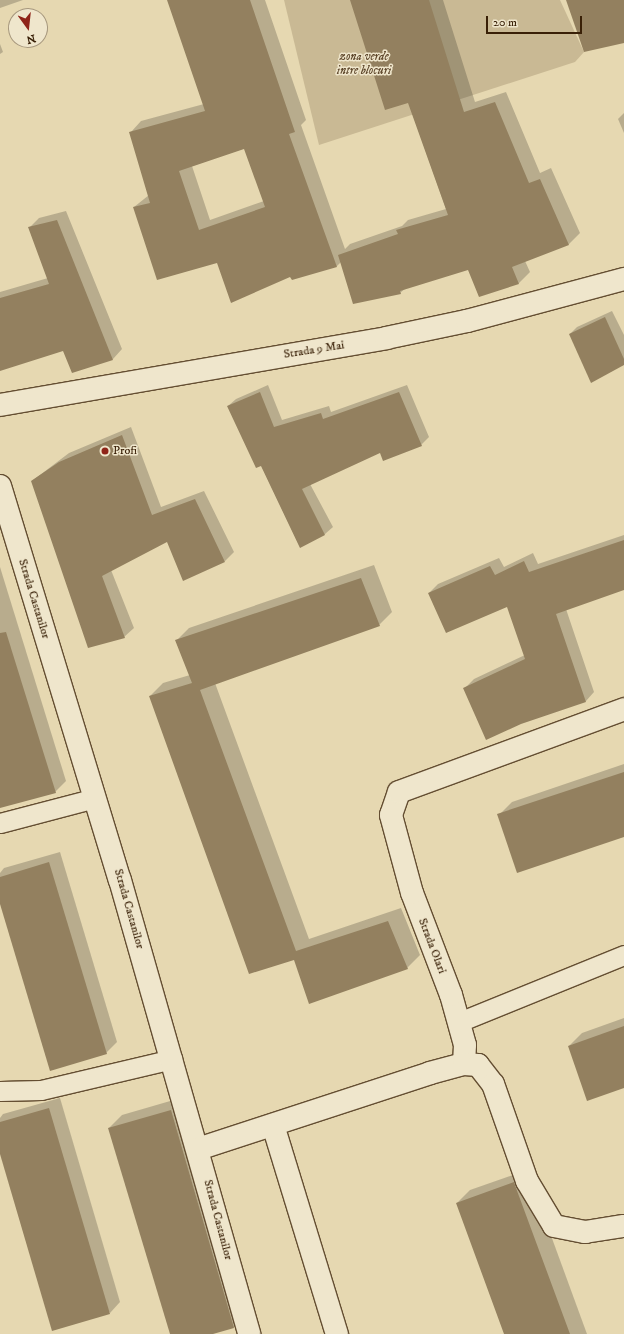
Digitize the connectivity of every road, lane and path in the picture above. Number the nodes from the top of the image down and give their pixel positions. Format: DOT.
graph roads {
  1 [pos="624,279"];
  2 [pos="0,405"];
  3 [pos="0,486"];
  4 [pos="624,709"];
  5 [pos="95,798"];
  6 [pos="0,823"];
  7 [pos="624,955"];
  8 [pos="459,1022"];
  9 [pos="172,1059"];
  10 [pos="464,1064"];
  11 [pos="0,1091"];
  12 [pos="273,1125"];
  13 [pos="198,1148"];
  14 [pos="624,1226"];
  15 [pos="249,1334"];
  16 [pos="337,1334"];
  1 -- 2 [label="street, Strada 9 Mai"];
  3 -- 5 [label="street, Strada Castanilor"];
  4 -- 8 [label="street, Strada Olari"];
  5 -- 6 [label="lane"];
  5 -- 9 [label="street, Strada Castanilor"];
  7 -- 8 [label="lane"];
  8 -- 10 [label="street, Strada Olari"];
  9 -- 11 [label="lane"];
  9 -- 13 [label="street, Strada Castanilor"];
  10 -- 12 [label="street"];
  10 -- 14 [label="street"];
  12 -- 13 [label="street"];
  12 -- 16 [label="street"];
  13 -- 15 [label="street, Strada Castanilor"];
}
